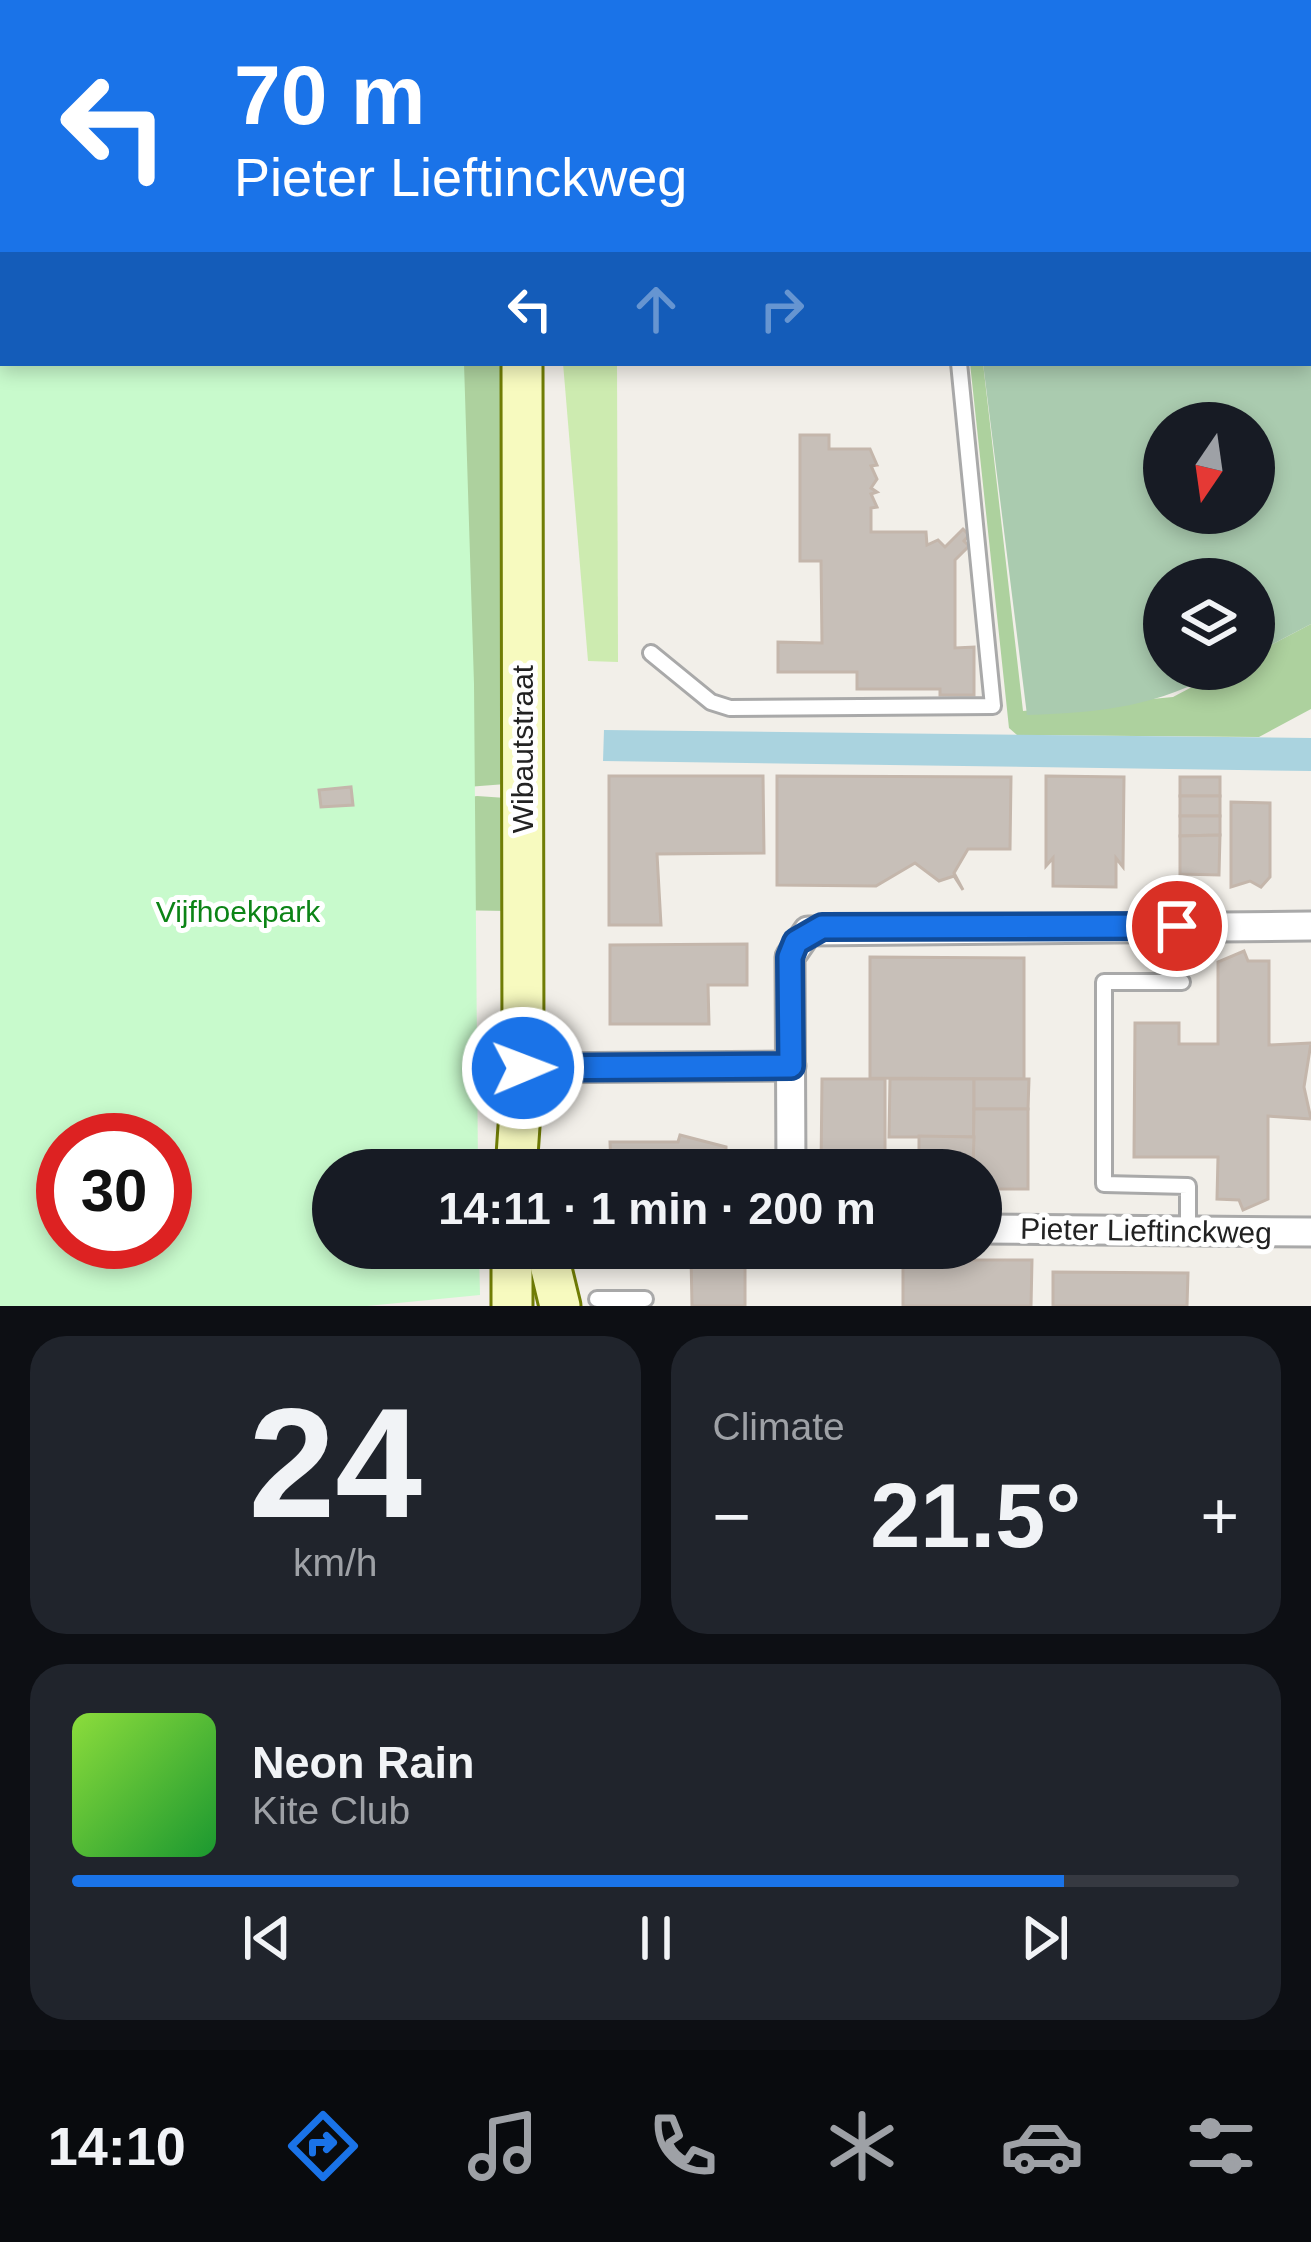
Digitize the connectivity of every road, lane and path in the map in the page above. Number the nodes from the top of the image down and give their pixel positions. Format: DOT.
graph roads {
  1 [pos="522,366"];
  2 [pos="959,366"];
  3 [pos="651,653"];
  4 [pos="1311,926"];
  5 [pos="1182,982"];
  6 [pos="791,1066"];
  7 [pos="523,1068"];
  8 [pos="523,1149"];
  9 [pos="791,1149"];
  10 [pos="1002,1229"];
  11 [pos="1188,1231"];
  12 [pos="1311,1232"];
  13 [pos="512,1269"];
  14 [pos="559,1269"];
  15 [pos="645,1299"];
  16 [pos="579,1302"];
  17 [pos="512,1306"];
  1 -- 7 [label="street, Wibautstraat"];
  2 -- 3 [label="lane"];
  4 -- 6 [label="street"];
  5 -- 11 [label="lane"];
  6 -- 7 [label="street"];
  6 -- 9 [label="street"];
  7 -- 8 [label="street, Wibautstraat"];
  10 -- 11 [label="street, Pieter Lieftinckweg"];
  11 -- 12 [label="street, Pieter Lieftinckweg"];
  13 -- 17 [label="street"];
  14 -- 16 [label="street"];
  15 -- 16 [label="lane"];
}
